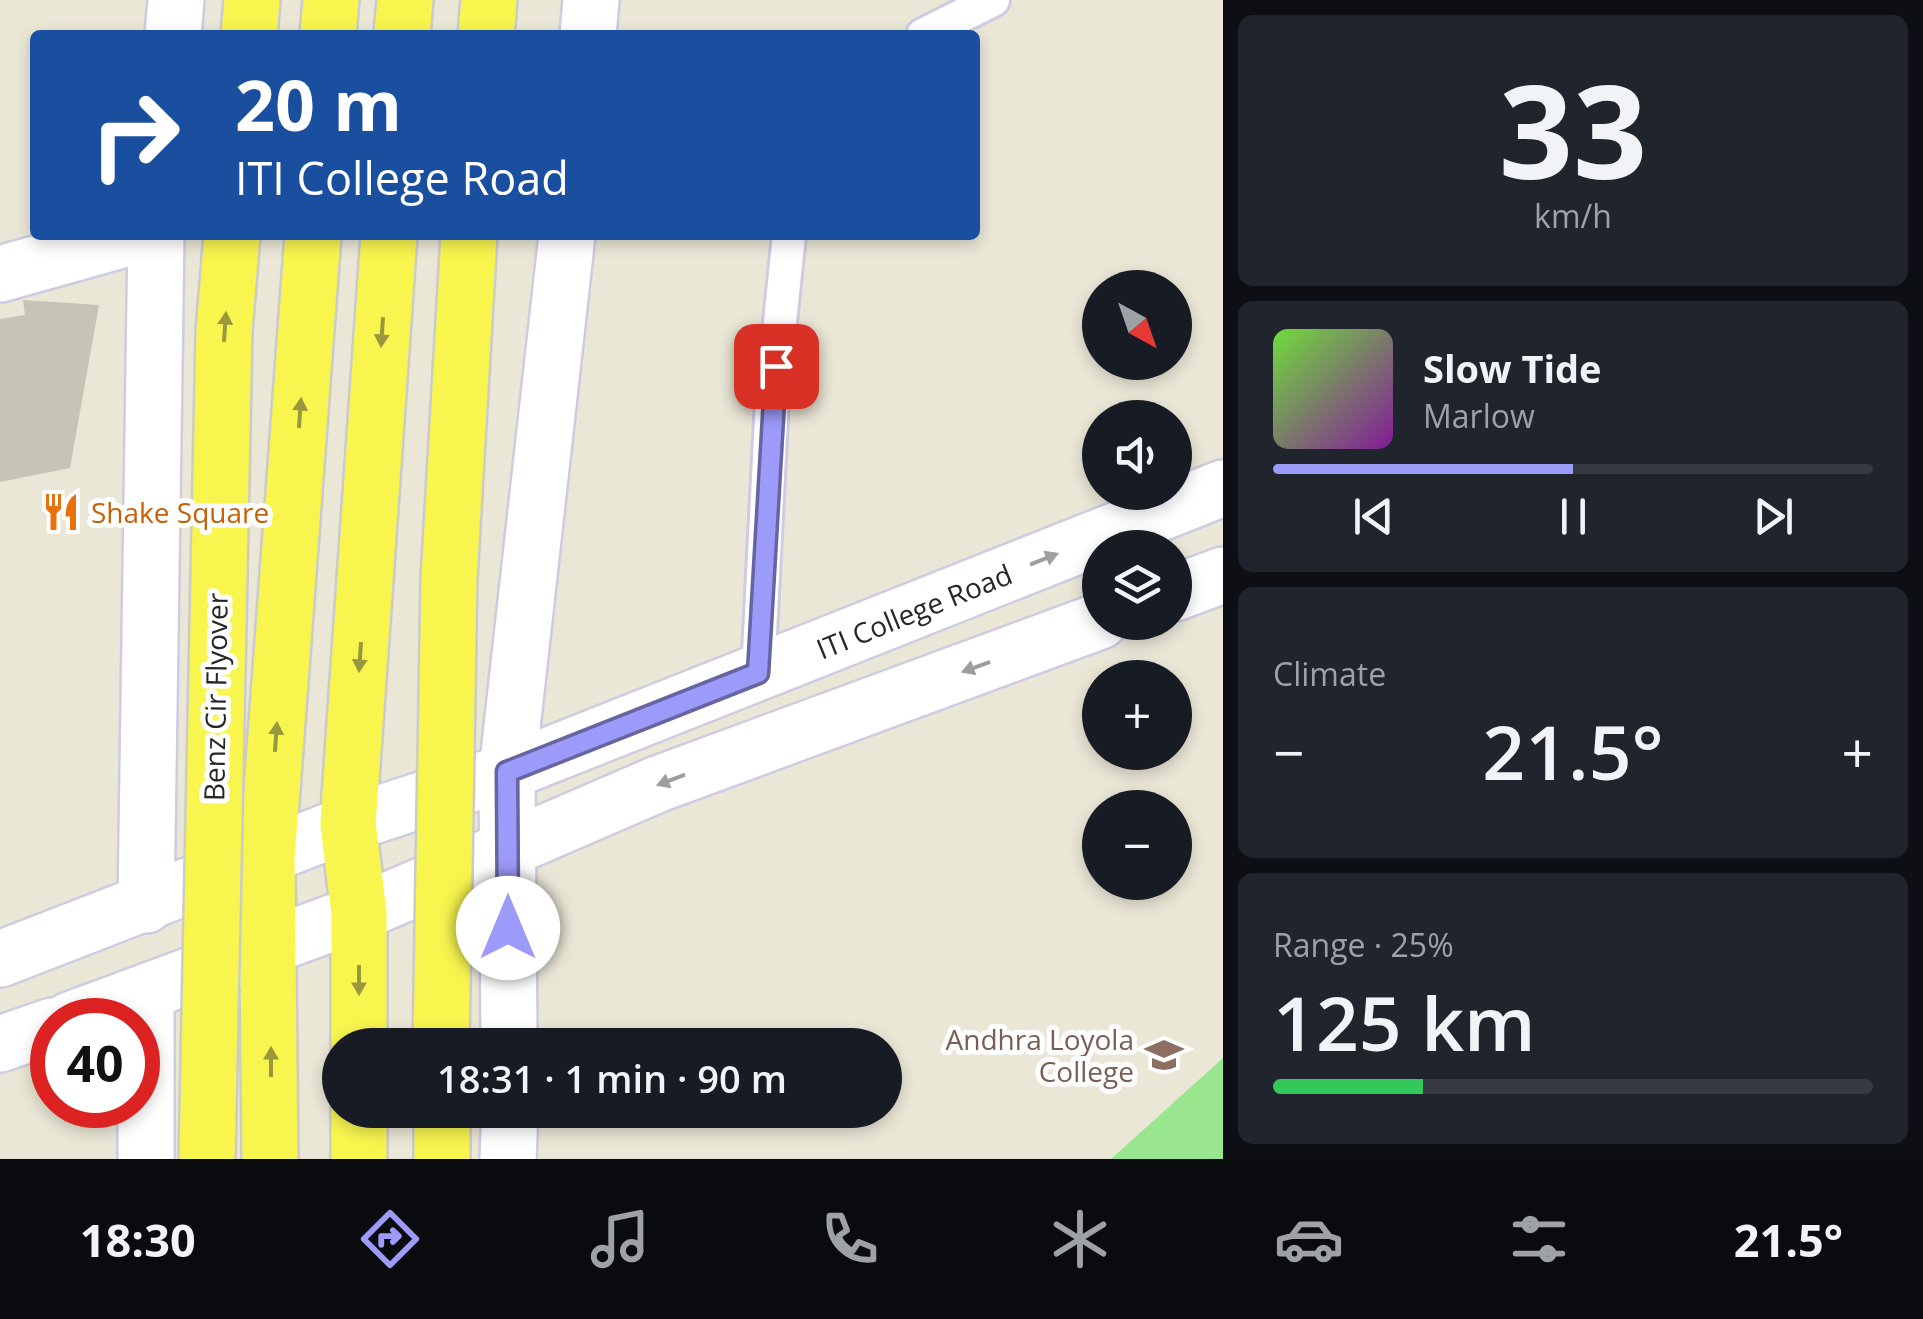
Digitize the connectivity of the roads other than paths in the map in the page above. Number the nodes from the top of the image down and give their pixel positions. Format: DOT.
graph roads {
  1 [pos="176,0"];
  2 [pos="252,0"];
  3 [pos="331,0"];
  4 [pos="405,0"];
  5 [pos="489,0"];
  6 [pos="592,0"];
  7 [pos="994,0"];
  8 [pos="173,30"];
  9 [pos="249,30"];
  10 [pos="328,30"];
  11 [pos="402,30"];
  12 [pos="486,30"];
  13 [pos="589,30"];
  14 [pos="933,30"];
  15 [pos="120,240"];
  16 [pos="156,240"];
  17 [pos="232,240"];
  18 [pos="314,240"];
  19 [pos="389,240"];
  20 [pos="469,240"];
  21 [pos="566,240"];
  22 [pos="788,240"];
  23 [pos="0,274"];
  24 [pos="1223,488"];
  25 [pos="1223,576"];
  26 [pos="1192,587"];
  27 [pos="1082,628"];
  28 [pos="758,673"];
  29 [pos="507,772"];
  30 [pos="348,824"];
  31 [pos="508,851"];
  32 [pos="267,858"];
  33 [pos="146,905"];
  34 [pos="359,913"];
  35 [pos="271,946"];
  36 [pos="0,958"];
  37 [pos="146,994"];
  38 [pos="134,998"];
  39 [pos="359,1028"];
  40 [pos="441,1028"];
  41 [pos="509,1028"];
  42 [pos="30,1034"];
  43 [pos="0,1044"];
  44 [pos="359,1128"];
  45 [pos="442,1128"];
  46 [pos="509,1128"];
  47 [pos="146,1159"];
  48 [pos="207,1159"];
  49 [pos="270,1159"];
  50 [pos="359,1159"];
  51 [pos="442,1159"];
  52 [pos="508,1159"];
  1 -- 8 [label="street"];
  2 -- 9 [label="main road"];
  3 -- 10 [label="main road"];
  4 -- 11 [label="main road"];
  5 -- 12 [label="main road"];
  6 -- 13 [label="street"];
  7 -- 14 [label="lane"];
  15 -- 23 [label="street"];
  16 -- 33 [label="street"];
  48 -- 17 [label="main road, Benz Cir Flyover, one-way, bridge"];
  32 -- 18 [label="main road, one-way"];
  19 -- 30 [label="main road, one-way"];
  20 -- 40 [label="main road, bridge"];
  21 -- 29 [label="street"];
  22 -- 28 [label="lane"];
  28 -- 24 [label="street, ITI College Road, one-way"];
  25 -- 26 [label="street"];
  27 -- 31 [label="street, one-way"];
  28 -- 29 [label="street, ITI College Road"];
  29 -- 30 [label="street, ITI College Road"];
  29 -- 31 [label="street"];
  30 -- 32 [label="street, ITI College Road"];
  30 -- 34 [label="main road"];
  31 -- 34 [label="street"];
  31 -- 41 [label="street"];
  32 -- 33 [label="street, ITI College Road"];
  32 -- 35 [label="main road"];
  33 -- 36 [label="street, ITI College Road"];
  34 -- 35 [label="street"];
  34 -- 39 [label="main road, one-way"];
  35 -- 37 [label="street"];
  49 -- 35 [label="main road, one-way"];
  37 -- 38 [label="street"];
  37 -- 47 [label="street"];
  42 -- 43 [label="street"];
  44 -- 50 [label="main road"];
  45 -- 51 [label="main road"];
  46 -- 52 [label="street"];
}
